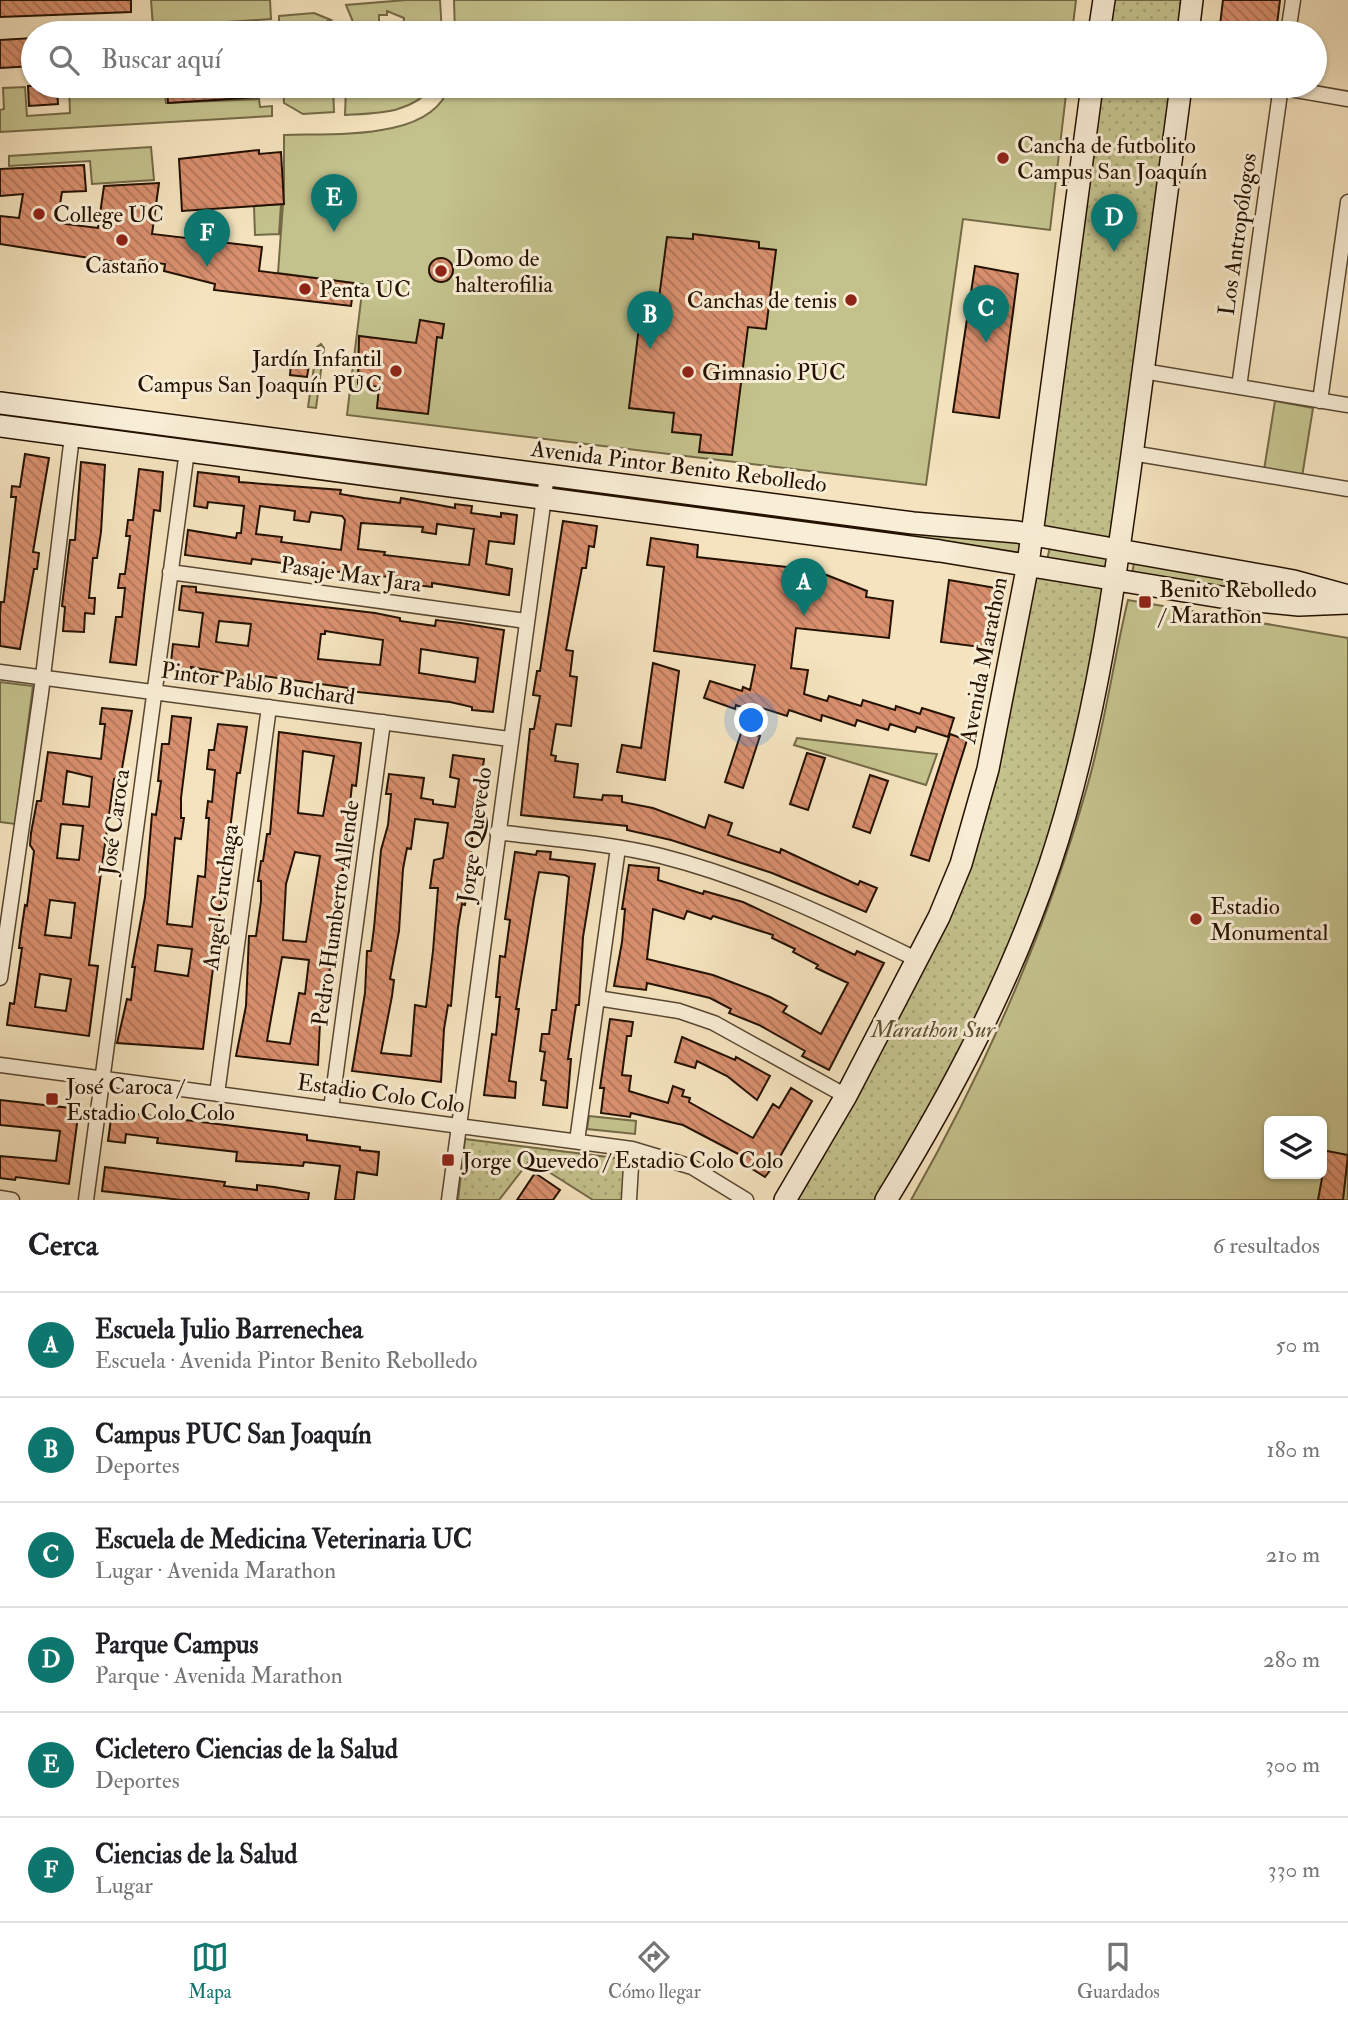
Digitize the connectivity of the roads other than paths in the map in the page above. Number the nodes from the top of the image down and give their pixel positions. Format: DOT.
graph roads {
  1 [pos="1104,0"];
  2 [pos="1192,0"];
  3 [pos="1293,0"];
  4 [pos="1101,21"];
  5 [pos="1189,21"];
  6 [pos="1290,21"];
  7 [pos="1327,95"];
  8 [pos="1090,98"];
  9 [pos="1179,98"];
  10 [pos="1275,98"];
  11 [pos="1348,99"];
  12 [pos="1348,202"];
  13 [pos="1143,371"];
  14 [pos="1239,387"];
  15 [pos="1320,401"];
  16 [pos="0,403"];
  17 [pos="1348,405"];
  18 [pos="0,426"];
  19 [pos="72,436"];
  20 [pos="187,451"];
  21 [pos="1132,453"];
  22 [pos="547,475"];
  23 [pos="1348,489"];
  24 [pos="544,498"];
  25 [pos="1030,535"];
  26 [pos="1119,550"];
  27 [pos="1028,564"];
  28 [pos="170,572"];
  29 [pos="1117,580"];
  30 [pos="1348,596"];
  31 [pos="1348,603"];
  32 [pos="526,621"];
  33 [pos="0,671"];
  34 [pos="41,677"];
  35 [pos="154,692"];
  36 [pos="269,707"];
  37 [pos="383,722"];
  38 [pos="510,739"];
  39 [pos="497,832"];
  40 [pos="618,848"];
  41 [pos="918,960"];
  42 [pos="0,978"];
  43 [pos="597,999"];
  44 [pos="0,1065"];
  45 [pos="102,1079"];
  46 [pos="217,1094"];
  47 [pos="846,1096"];
  48 [pos="331,1109"];
  49 [pos="458,1126"];
  50 [pos="577,1141"];
  51 [pos="632,1149"];
  52 [pos="0,1198"];
  53 [pos="12,1200"];
  54 [pos="86,1200"];
  55 [pos="449,1200"];
  56 [pos="629,1200"];
  57 [pos="746,1200"];
  58 [pos="785,1200"];
  59 [pos="886,1200"];
  1 -- 4 [label="street"];
  2 -- 5 [label="street"];
  3 -- 6 [label="street"];
  7 -- 11 [label="street"];
  8 -- 25 [label="street, Avenida Marathon"];
  9 -- 13 [label="street"];
  10 -- 14 [label="street, Los Antropólogos"];
  12 -- 15 [label="street"];
  13 -- 14 [label="street"];
  13 -- 21 [label="street"];
  14 -- 15 [label="street"];
  15 -- 17 [label="street"];
  16 -- 22 [label="street, Avenida Pintor Benito Rebolledo"];
  18 -- 19 [label="street"];
  19 -- 20 [label="street"];
  19 -- 34 [label="street"];
  20 -- 24 [label="street"];
  20 -- 28 [label="street, José Caroca"];
  21 -- 23 [label="street"];
  21 -- 26 [label="street"];
  22 -- 24 [label="street, Jorge Quevedo"];
  22 -- 25 [label="street, Avenida Pintor Benito Rebolledo"];
  24 -- 27 [label="street"];
  24 -- 32 [label="street, Jorge Quevedo"];
  25 -- 26 [label="street, Avenida Pintor Benito Rebolledo"];
  25 -- 27 [label="street, Avenida Marathon"];
  26 -- 29 [label="street"];
  26 -- 30 [label="street, Avenida Pintor Benito Rebolledo"];
  27 -- 29 [label="street"];
  27 -- 41 [label="street, Avenida Marathon"];
  28 -- 32 [label="street, Pasaje Max Jara"];
  28 -- 35 [label="street, José Caroca"];
  29 -- 31 [label="street"];
  29 -- 59 [label="street"];
  32 -- 38 [label="street, Jorge Quevedo"];
  33 -- 34 [label="street, Pintor Pablo Buchard"];
  34 -- 35 [label="street, Pintor Pablo Buchard"];
  34 -- 42 [label="street"];
  35 -- 36 [label="street, Pintor Pablo Buchard"];
  35 -- 45 [label="street, José Caroca"];
  36 -- 37 [label="street, Pintor Pablo Buchard"];
  36 -- 46 [label="street, Angel Cruchaga"];
  37 -- 38 [label="street, Pintor Pablo Buchard"];
  37 -- 48 [label="street, Pedro Humberto Allende"];
  38 -- 39 [label="street, Jorge Quevedo"];
  39 -- 40 [label="street"];
  39 -- 49 [label="street, Jorge Quevedo"];
  40 -- 41 [label="street"];
  40 -- 43 [label="street"];
  41 -- 47 [label="street, Avenida Marathon"];
  43 -- 47 [label="street"];
  43 -- 50 [label="street"];
  44 -- 45 [label="street, Estadio Colo Colo"];
  45 -- 46 [label="street, Estadio Colo Colo"];
  45 -- 54 [label="street, José Caroca"];
  46 -- 48 [label="street, Estadio Colo Colo"];
  47 -- 58 [label="street, Avenida Marathon"];
  48 -- 49 [label="street, Estadio Colo Colo"];
  49 -- 50 [label="street, Estadio Colo Colo"];
  49 -- 55 [label="street, Jorge Quevedo"];
  50 -- 51 [label="street, Estadio Colo Colo"];
  51 -- 56 [label="street"];
  51 -- 57 [label="street, Estadio Colo Colo"];
  52 -- 53 [label="street"];
}
